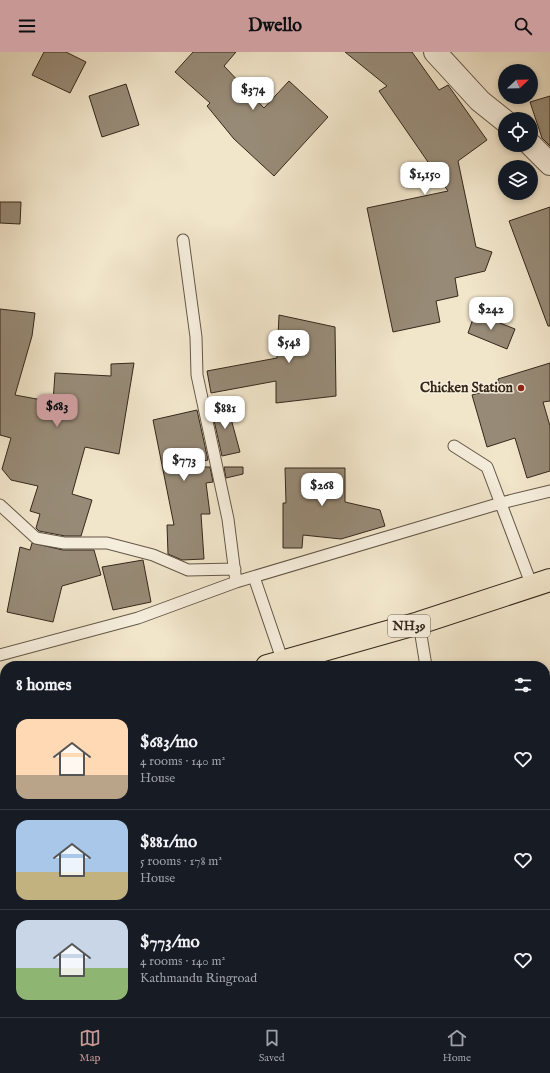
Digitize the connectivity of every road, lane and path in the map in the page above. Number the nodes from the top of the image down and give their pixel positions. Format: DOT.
graph roads {
  1 [pos="435,52"];
  2 [pos="498,115"];
  3 [pos="538,152"];
  4 [pos="550,164"];
  5 [pos="183,240"];
  6 [pos="454,446"];
  7 [pos="550,491"];
  8 [pos="501,503"];
  9 [pos="0,505"];
  10 [pos="235,569"];
  11 [pos="254,577"];
  12 [pos="236,582"];
  13 [pos="541,583"];
  14 [pos="419,623"];
  15 [pos="0,655"];
  16 [pos="274,661"];
  17 [pos="286,661"];
  18 [pos="425,661"];
  1 -- 2 [label="street"];
  3 -- 4 [label="street"];
  5 -- 10 [label="lane"];
  6 -- 8 [label="lane"];
  7 -- 8 [label="lane"];
  8 -- 11 [label="lane"];
  8 -- 13 [label="lane"];
  9 -- 10 [label="lane"];
  10 -- 12 [label="lane"];
  11 -- 12 [label="lane"];
  11 -- 16 [label="lane"];
  12 -- 15 [label="lane"];
  13 -- 14 [label="highway, NH39"];
  14 -- 17 [label="highway, NH39"];
  14 -- 18 [label="lane"];
}
